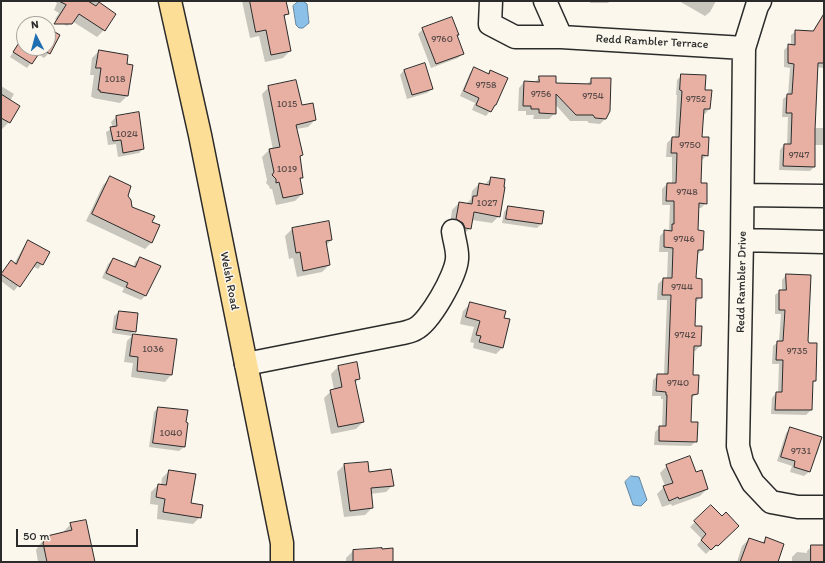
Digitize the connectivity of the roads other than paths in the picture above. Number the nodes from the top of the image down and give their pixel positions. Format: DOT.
graph roads {
  1 [pos="170,1"];
  2 [pos="491,1"];
  3 [pos="545,1"];
  4 [pos="760,1"];
  5 [pos="561,37"];
  6 [pos="744,48"];
  7 [pos="743,194"];
  8 [pos="824,196"];
  9 [pos="452,231"];
  10 [pos="742,240"];
  11 [pos="824,242"];
  12 [pos="246,364"];
  13 [pos="824,507"];
  14 [pos="282,562"];
  1 -- 12 [label="main road, Welsh Road"];
  2 -- 5 [label="street, Redd Rambler Terrace"];
  3 -- 5 [label="street"];
  4 -- 6 [label="street, Redd Rambler Drive"];
  5 -- 6 [label="street, Redd Rambler Terrace"];
  6 -- 7 [label="street, Redd Rambler Drive"];
  7 -- 8 [label="street"];
  7 -- 10 [label="street, Redd Rambler Drive"];
  9 -- 12 [label="street"];
  10 -- 11 [label="street"];
  10 -- 13 [label="street, Redd Rambler Drive"];
  12 -- 14 [label="main road, Welsh Road"];
}
